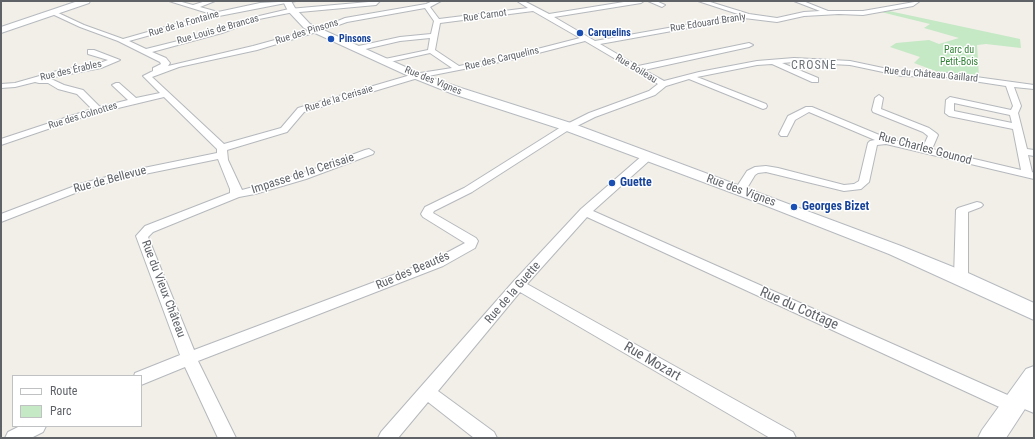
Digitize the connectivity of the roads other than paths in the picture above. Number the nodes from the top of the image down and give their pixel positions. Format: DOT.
graph roads {
  1 [pos="86,1"];
  2 [pos="172,1"];
  3 [pos="290,1"];
  4 [pos="377,1"];
  5 [pos="438,1"];
  6 [pos="520,1"];
  7 [pos="641,1"];
  8 [pos="651,1"];
  9 [pos="701,1"];
  10 [pos="722,1"];
  11 [pos="797,1"];
  12 [pos="917,1"];
  13 [pos="212,2"];
  14 [pos="711,4"];
  15 [pos="662,5"];
  16 [pos="427,6"];
  17 [pos="193,7"];
  18 [pos="532,9"];
  19 [pos="293,11"];
  20 [pos="52,12"];
  21 [pos="830,13"];
  22 [pos="218,14"];
  23 [pos="548,16"];
  24 [pos="750,16"];
  25 [pos="437,21"];
  26 [pos="1,26"];
  27 [pos="11,26"];
  28 [pos="1,30"];
  29 [pos="316,31"];
  30 [pos="434,36"];
  31 [pos="586,38"];
  32 [pos="123,41"];
  33 [pos="593,43"];
  34 [pos="748,45"];
  35 [pos="357,49"];
  36 [pos="431,51"];
  37 [pos="91,52"];
  38 [pos="144,52"];
  39 [pos="385,61"];
  40 [pos="772,62"];
  41 [pos="636,68"];
  42 [pos="458,69"];
  43 [pos="147,76"];
  44 [pos="417,76"];
  45 [pos="690,77"];
  46 [pos="815,80"];
  47 [pos="1009,83"];
  48 [pos="663,84"];
  49 [pos="116,85"];
  50 [pos="1,86"];
  51 [pos="1034,87"];
  52 [pos="1,92"];
  53 [pos="165,94"];
  54 [pos="879,98"];
  55 [pos="134,101"];
  56 [pos="763,106"];
  57 [pos="98,110"];
  58 [pos="1014,113"];
  59 [pos="583,120"];
  60 [pos="569,127"];
  61 [pos="1017,127"];
  62 [pos="784,134"];
  63 [pos="594,136"];
  64 [pos="886,141"];
  65 [pos="1,142"];
  66 [pos="926,150"];
  67 [pos="1022,151"];
  68 [pos="222,152"];
  69 [pos="369,152"];
  70 [pos="1034,153"];
  71 [pos="647,157"];
  72 [pos="1031,175"];
  73 [pos="740,191"];
  74 [pos="236,194"];
  75 [pos="977,205"];
  76 [pos="585,212"];
  77 [pos="1,218"];
  78 [pos="961,278"];
  79 [pos="518,286"];
  80 [pos="998,296"];
  81 [pos="1034,312"];
  82 [pos="1034,323"];
  83 [pos="189,358"];
  84 [pos="1034,376"];
  85 [pos="142,378"];
  86 [pos="427,392"];
  87 [pos="1023,404"];
  88 [pos="36,427"];
  89 [pos="14,438"];
  90 [pos="227,438"];
  91 [pos="388,438"];
  92 [pos="488,438"];
  93 [pos="787,438"];
  94 [pos="991,438"];
  1 -- 20 [label="street"];
  2 -- 17 [label="street"];
  3 -- 19 [label="street, Rue des Vignes"];
  3 -- 22 [label="street, Rue de la Fontaine"];
  4 -- 19 [label="street, Rue Louis de Brancas"];
  5 -- 16 [label="street, Rue des Pinsons"];
  6 -- 18 [label="street, Rue Boileau"];
  7 -- 23 [label="street"];
  8 -- 15 [label="street"];
  9 -- 14 [label="street"];
  10 -- 14 [label="street"];
  11 -- 21 [label="street"];
  12 -- 21 [label="street, Rue Edouard Branly"];
  13 -- 17 [label="street"];
  14 -- 24 [label="street"];
  16 -- 25 [label="street"];
  16 -- 29 [label="street, Rue des Pinsons"];
  17 -- 22 [label="street"];
  18 -- 23 [label="street, Rue Boileau"];
  18 -- 25 [label="street, Rue Carnot"];
  19 -- 29 [label="street, Rue des Vignes"];
  19 -- 38 [label="street, Rue Louis de Brancas"];
  20 -- 27 [label="street"];
  20 -- 32 [label="street"];
  21 -- 24 [label="street, Rue Edouard Branly"];
  22 -- 32 [label="street, Rue de la Fontaine"];
  23 -- 31 [label="street, Rue Boileau"];
  24 -- 33 [label="street, Rue Edouard Branly"];
  25 -- 30 [label="street"];
  26 -- 27 [label="street"];
  27 -- 28 [label="street"];
  29 -- 35 [label="street, Rue des Vignes"];
  29 -- 43 [label="street, Rue des Pinsons"];
  30 -- 35 [label="street"];
  30 -- 36 [label="street"];
  31 -- 33 [label="street, Rue Boileau"];
  31 -- 42 [label="street, Rue des Carquelins"];
  32 -- 38 [label="street"];
  33 -- 41 [label="street, Rue Boileau"];
  34 -- 41 [label="street"];
  35 -- 39 [label="street, Rue des Vignes"];
  36 -- 39 [label="street"];
  36 -- 42 [label="street"];
  37 -- 50 [label="street, Rue des Érables"];
  38 -- 43 [label="street"];
  39 -- 44 [label="street, Rue des Vignes"];
  40 -- 45 [label="street, Rue du Château Gaillard"];
  40 -- 46 [label="street"];
  40 -- 47 [label="street, Rue du Château Gaillard"];
  41 -- 48 [label="street, Rue Boileau"];
  42 -- 44 [label="street, Rue des Carquelins"];
  43 -- 53 [label="street"];
  44 -- 60 [label="street, Rue des Vignes"];
  44 -- 68 [label="street, Rue de la Cerisaie"];
  45 -- 48 [label="street, Rue du Château Gaillard"];
  45 -- 56 [label="street"];
  47 -- 51 [label="street, Rue du Château Gaillard"];
  47 -- 58 [label="street"];
  48 -- 59 [label="street, Rue Boileau"];
  49 -- 55 [label="street"];
  52 -- 57 [label="street"];
  53 -- 55 [label="street, Rue des Colnottes"];
  53 -- 68 [label="street"];
  54 -- 66 [label="street"];
  55 -- 57 [label="street, Rue des Colnottes"];
  57 -- 65 [label="street, Rue des Colnottes"];
  58 -- 61 [label="street"];
  58 -- 61 [label="street"];
  59 -- 60 [label="street, Rue Boileau"];
  59 -- 63 [label="street"];
  60 -- 63 [label="street, Rue des Vignes"];
  60 -- 83 [label="street, Rue des Beautés"];
  61 -- 67 [label="street"];
  62 -- 64 [label="street, Rue Charles Gounod"];
  63 -- 71 [label="street, Rue des Vignes"];
  64 -- 66 [label="street, Rue Charles Gounod"];
  64 -- 73 [label="street"];
  66 -- 72 [label="street, Rue Charles Gounod"];
  67 -- 70 [label="street"];
  67 -- 72 [label="street"];
  68 -- 74 [label="street"];
  68 -- 77 [label="street, Rue de Bellevue"];
  69 -- 74 [label="street, Impasse de la Cerisaie"];
  71 -- 73 [label="street, Rue des Vignes"];
  71 -- 76 [label="street, Rue de la Guette"];
  73 -- 78 [label="street, Rue des Vignes"];
  74 -- 83 [label="street, Rue du Vieux Château"];
  75 -- 78 [label="street"];
  76 -- 79 [label="street, Rue de la Guette"];
  76 -- 87 [label="street, Rue du Cottage"];
  78 -- 80 [label="street, Rue des Vignes"];
  79 -- 86 [label="street, Rue de la Guette"];
  79 -- 93 [label="street, Rue Mozart"];
  80 -- 81 [label="street, Rue des Vignes"];
  80 -- 82 [label="street, Rue des Vignes"];
  83 -- 85 [label="street"];
  83 -- 90 [label="street"];
  84 -- 87 [label="street"];
  86 -- 91 [label="street, Rue de la Guette"];
  86 -- 92 [label="street"];
  87 -- 94 [label="street"];
  88 -- 89 [label="street"];
}
